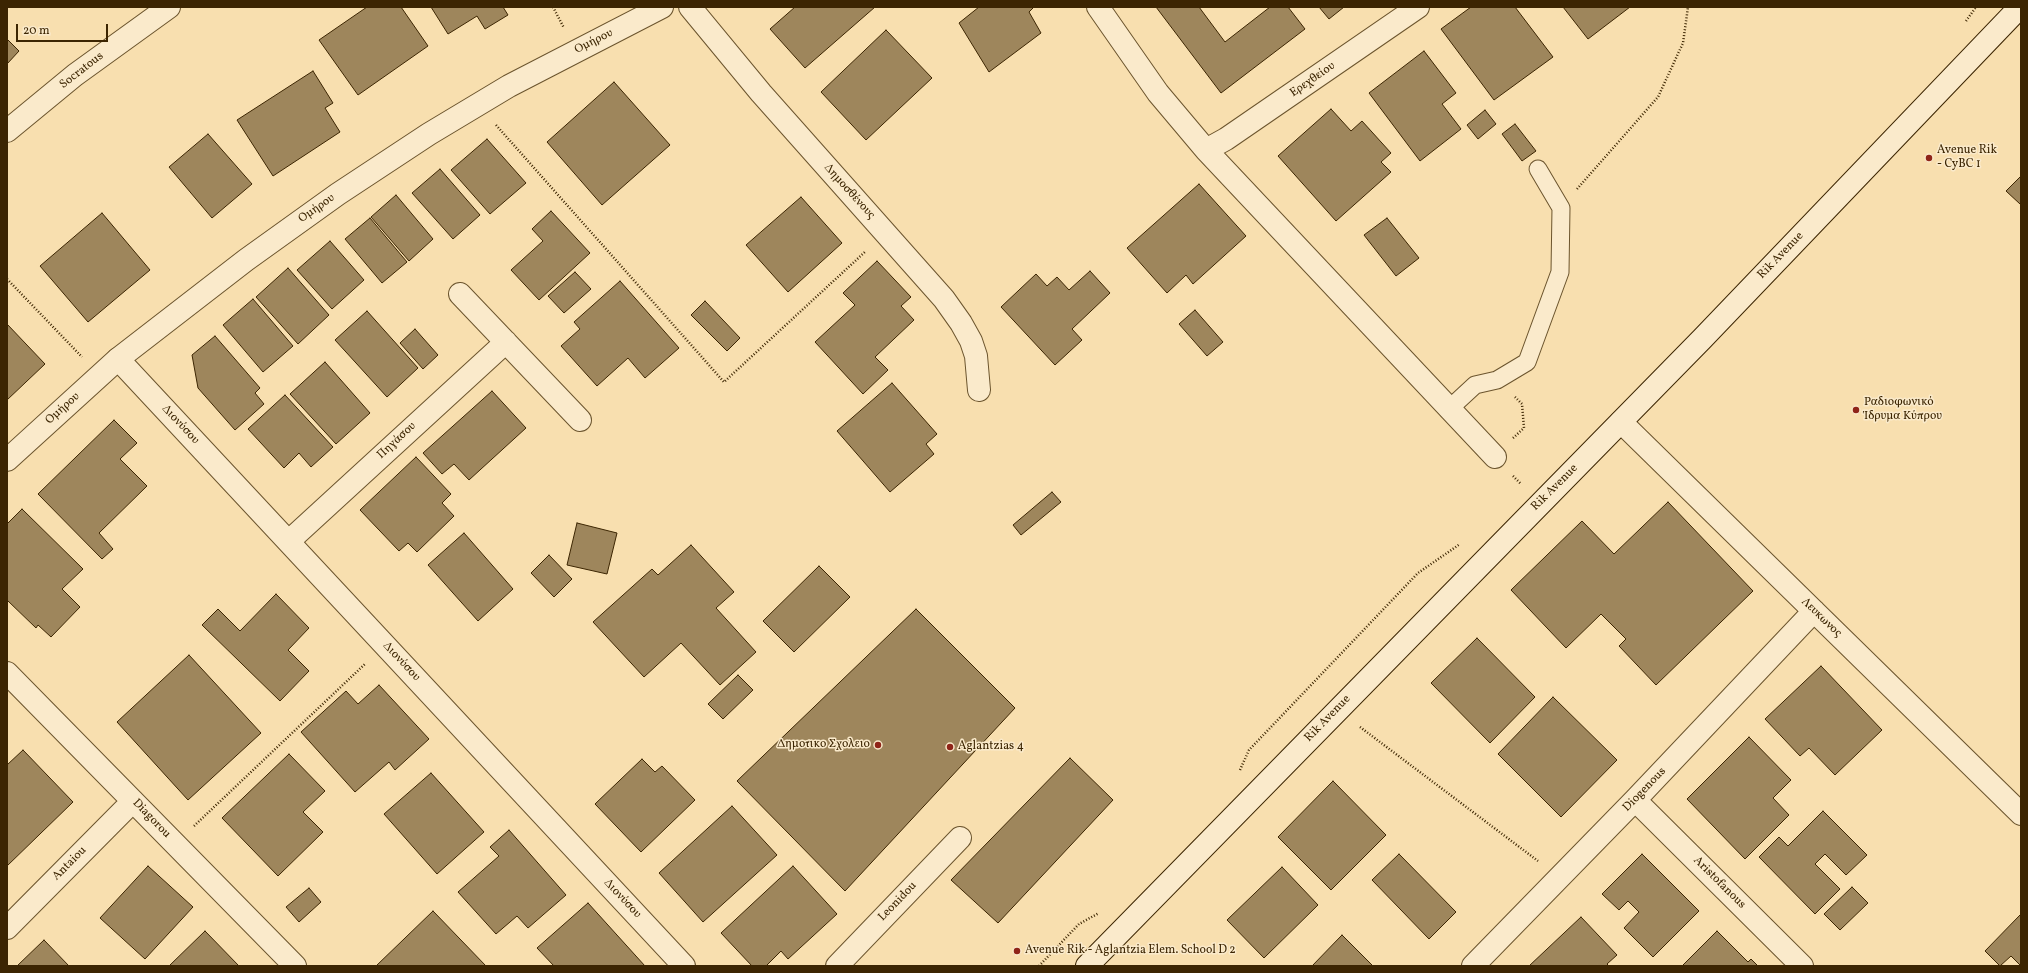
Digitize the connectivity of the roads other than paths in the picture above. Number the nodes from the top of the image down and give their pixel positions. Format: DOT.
graph roads {
  1 [pos="662,7"];
  2 [pos="690,7"];
  3 [pos="1098,7"];
  4 [pos="1418,7"];
  5 [pos="2020,7"];
  6 [pos="160,9"];
  7 [pos="7,132"];
  8 [pos="1206,150"];
  9 [pos="1538,169"];
  10 [pos="460,294"];
  11 [pos="506,342"];
  12 [pos="118,359"];
  13 [pos="979,390"];
  14 [pos="1448,410"];
  15 [pos="580,420"];
  16 [pos="1621,422"];
  17 [pos="1495,457"];
  18 [pos="7,460"];
  19 [pos="289,541"];
  20 [pos="1814,611"];
  21 [pos="7,673"];
  22 [pos="1635,800"];
  23 [pos="133,801"];
  24 [pos="2021,814"];
  25 [pos="960,838"];
  26 [pos="7,928"];
  27 [pos="295,966"];
  28 [pos="684,966"];
  29 [pos="837,966"];
  30 [pos="1087,966"];
  31 [pos="1473,966"];
  32 [pos="1802,966"];
  1 -- 12 [label="street, Ομήρου"];
  2 -- 13 [label="street, Δημοσθένους"];
  3 -- 8 [label="street"];
  4 -- 8 [label="street, Ερεχθείου"];
  5 -- 16 [label="street, Rik Avenue"];
  6 -- 7 [label="street, Socratous"];
  8 -- 14 [label="street"];
  9 -- 14 [label="lane"];
  10 -- 11 [label="street"];
  11 -- 15 [label="street"];
  11 -- 19 [label="street, Πηγάσου"];
  12 -- 18 [label="street, Ομήρου"];
  12 -- 19 [label="street, Διονύσου"];
  14 -- 17 [label="street"];
  16 -- 20 [label="street, Λευκωνος"];
  16 -- 30 [label="street, Rik Avenue"];
  19 -- 28 [label="street, Διονύσου"];
  20 -- 22 [label="street, Diogenous"];
  20 -- 24 [label="street, Λευκωνος"];
  21 -- 23 [label="street, Diagorou"];
  22 -- 31 [label="street, Diogenous"];
  22 -- 32 [label="street, Aristofanous"];
  23 -- 26 [label="street, Antaiou"];
  23 -- 27 [label="street, Diagorou"];
  25 -- 29 [label="street, Leonidou"];
}
